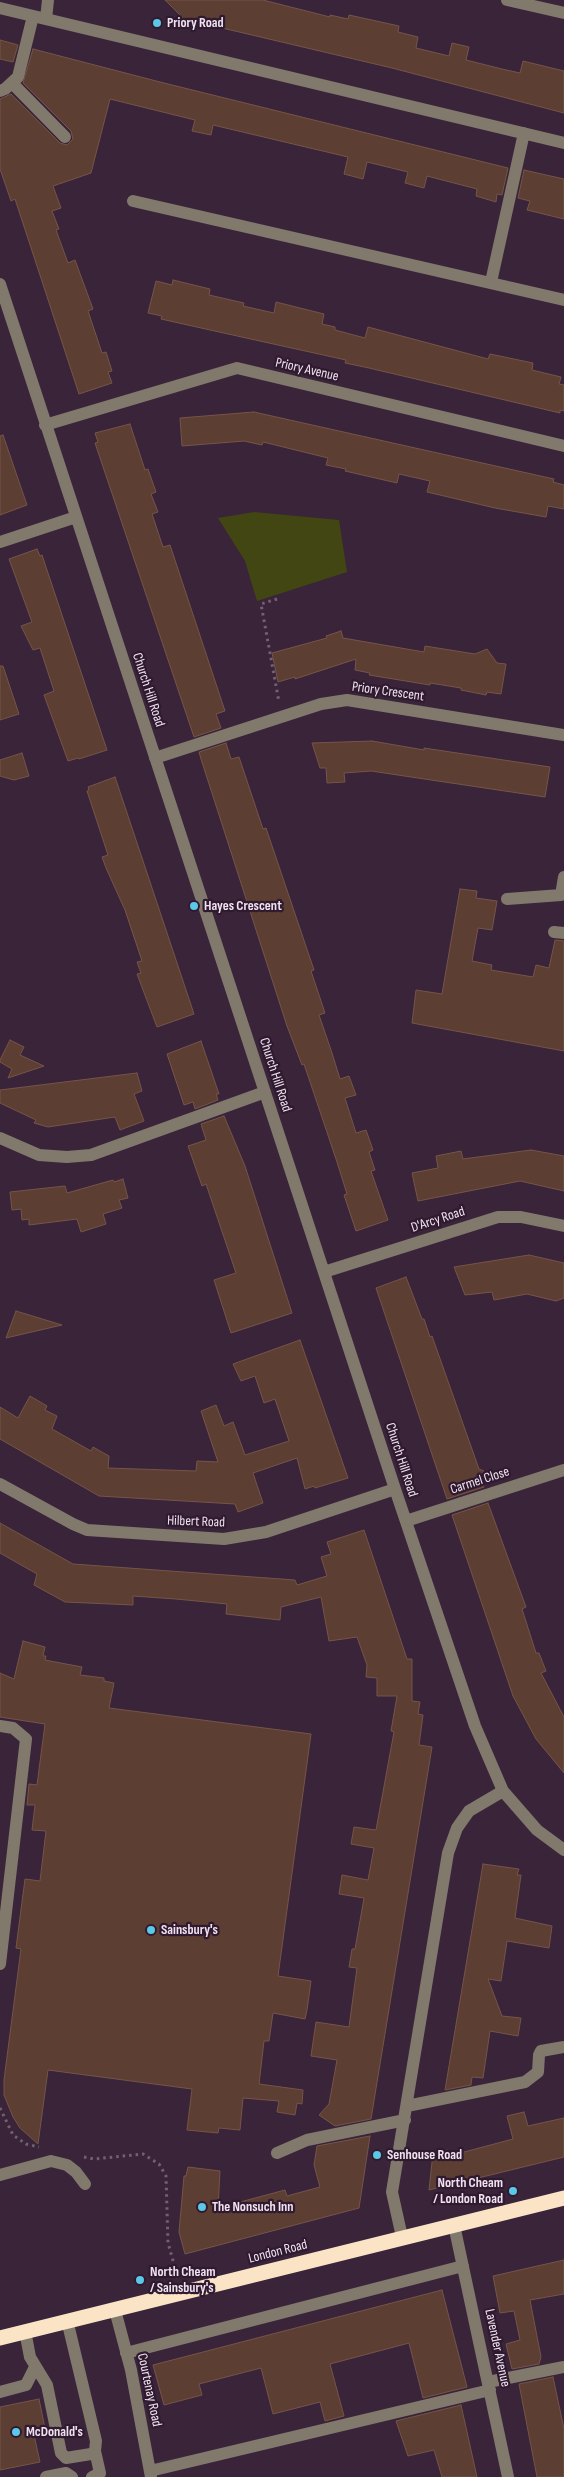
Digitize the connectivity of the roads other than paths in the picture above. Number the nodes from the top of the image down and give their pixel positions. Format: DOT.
graph roads {
  1 [pos="48,0"];
  2 [pos="507,0"];
  3 [pos="6,6"];
  4 [pos="564,13"];
  5 [pos="33,16"];
  6 [pos="46,19"];
  7 [pos="12,83"];
  8 [pos="0,91"];
  9 [pos="524,133"];
  10 [pos="65,137"];
  11 [pos="564,143"];
  12 [pos="133,201"];
  13 [pos="491,282"];
  14 [pos="0,284"];
  15 [pos="564,300"];
  16 [pos="45,425"];
  17 [pos="564,446"];
  18 [pos="76,517"];
  19 [pos="0,542"];
  20 [pos="564,736"];
  21 [pos="155,758"];
  22 [pos="564,878"];
  23 [pos="507,899"];
  24 [pos="265,1092"];
  25 [pos="0,1138"];
  26 [pos="564,1226"];
  27 [pos="324,1272"];
  28 [pos="564,1470"];
  29 [pos="0,1484"];
  30 [pos="395,1489"];
  31 [pos="406,1521"];
  32 [pos="0,1726"];
  33 [pos="503,1791"];
  34 [pos="564,1850"];
  35 [pos="0,1964"];
  36 [pos="564,2047"];
  37 [pos="407,2106"];
  38 [pos="405,2120"];
  39 [pos="277,2154"];
  40 [pos="0,2175"];
  41 [pos="85,2184"];
  42 [pos="564,2198"];
  43 [pos="454,2226"];
  44 [pos="402,2237"];
  45 [pos="463,2266"];
  46 [pos="115,2310"];
  47 [pos="67,2320"];
  48 [pos="25,2331"];
  49 [pos="0,2338"];
  50 [pos="126,2353"];
  51 [pos="35,2367"];
  52 [pos="564,2367"];
  53 [pos="489,2386"];
  54 [pos="0,2392"];
  55 [pos="95,2451"];
  56 [pos="151,2474"];
  57 [pos="46,2477"];
  58 [pos="72,2477"];
  59 [pos="92,2477"];
  60 [pos="508,2477"];
  1 -- 6 [label="street"];
  2 -- 4 [label="street"];
  3 -- 5 [label="street"];
  5 -- 6 [label="street"];
  5 -- 7 [label="street"];
  6 -- 9 [label="street"];
  7 -- 8 [label="street"];
  7 -- 10 [label="street"];
  9 -- 11 [label="street"];
  9 -- 13 [label="street"];
  12 -- 13 [label="street"];
  13 -- 15 [label="street"];
  14 -- 16 [label="street, Church Hill Road"];
  16 -- 17 [label="street, Priory Avenue"];
  16 -- 18 [label="street, Church Hill Road"];
  18 -- 19 [label="street"];
  18 -- 21 [label="street, Church Hill Road"];
  20 -- 21 [label="street, Priory Crescent"];
  21 -- 24 [label="street, Church Hill Road"];
  22 -- 23 [label="street"];
  24 -- 25 [label="street"];
  24 -- 27 [label="street, Church Hill Road"];
  26 -- 27 [label="street, D'Arcy Road"];
  27 -- 30 [label="street, Church Hill Road"];
  28 -- 31 [label="street, Carmel Close"];
  29 -- 30 [label="street, Hilbert Road"];
  30 -- 31 [label="street, Church Hill Road"];
  31 -- 33 [label="street, Church Hill Road"];
  32 -- 35 [label="street"];
  33 -- 34 [label="street, Church Hill Road"];
  33 -- 37 [label="street"];
  36 -- 37 [label="street"];
  37 -- 38 [label="street"];
  38 -- 39 [label="street"];
  38 -- 44 [label="street"];
  40 -- 41 [label="street"];
  42 -- 43 [label="highway, London Road"];
  43 -- 44 [label="highway, London Road"];
  43 -- 45 [label="street, Lavender Avenue"];
  44 -- 46 [label="highway, London Road"];
  45 -- 50 [label="street"];
  45 -- 53 [label="street, Lavender Avenue"];
  46 -- 47 [label="highway, London Road"];
  46 -- 50 [label="street, Courtenay Road"];
  47 -- 48 [label="highway, London Road"];
  47 -- 55 [label="street"];
  48 -- 49 [label="highway, London Road"];
  48 -- 51 [label="street"];
  50 -- 56 [label="street, Courtenay Road"];
  51 -- 54 [label="street"];
  51 -- 55 [label="street"];
  52 -- 53 [label="street"];
  53 -- 56 [label="street"];
  53 -- 60 [label="street, Lavender Avenue"];
  55 -- 59 [label="street"];
  57 -- 58 [label="street"];
}
